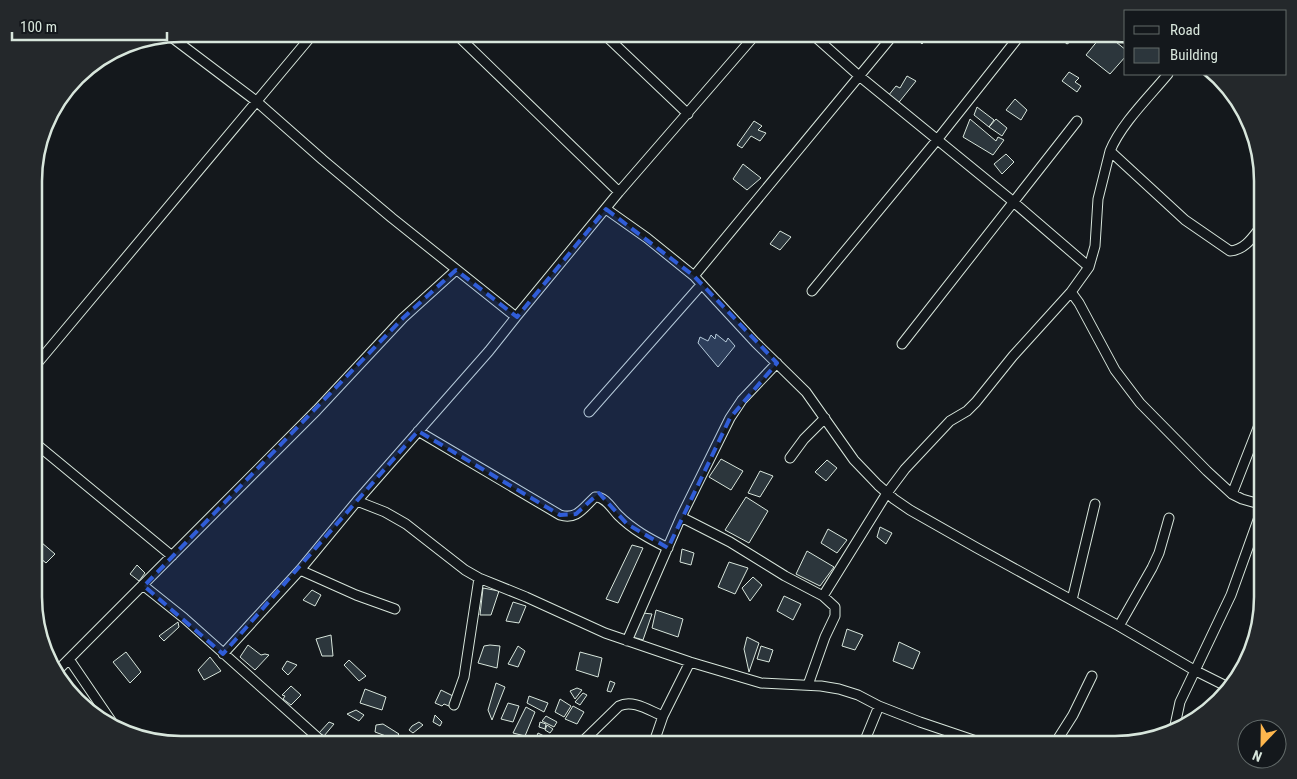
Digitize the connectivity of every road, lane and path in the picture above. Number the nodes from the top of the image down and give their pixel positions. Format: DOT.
graph roads {
  1 [pos="178,42"];
  2 [pos="306,42"];
  3 [pos="464,42"];
  4 [pos="612,42"];
  5 [pos="745,42"];
  6 [pos="821,42"];
  7 [pos="887,42"];
  8 [pos="1015,42"];
  9 [pos="858,75"];
  10 [pos="1167,75"];
  11 [pos="256,101"];
  12 [pos="688,114"];
  13 [pos="1077,121"];
  14 [pos="937,140"];
  15 [pos="1110,151"];
  16 [pos="619,192"];
  17 [pos="1014,202"];
  18 [pos="606,209"];
  19 [pos="1254,235"];
  20 [pos="1089,267"];
  21 [pos="456,270"];
  22 [pos="694,276"];
  23 [pos="701,285"];
  24 [pos="812,291"];
  25 [pos="1070,292"];
  26 [pos="516,317"];
  27 [pos="902,344"];
  28 [pos="42,357"];
  29 [pos="777,363"];
  30 [pos="589,412"];
  31 [pos="825,418"];
  32 [pos="418,431"];
  33 [pos="1254,438"];
  34 [pos="42,449"];
  35 [pos="790,458"];
  36 [pos="887,493"];
  37 [pos="1232,494"];
  38 [pos="357,501"];
  39 [pos="1254,503"];
  40 [pos="1095,504"];
  41 [pos="681,518"];
  42 [pos="1169,518"];
  43 [pos="1254,531"];
  44 [pos="668,548"];
  45 [pos="172,556"];
  46 [pos="300,570"];
  47 [pos="479,578"];
  48 [pos="144,586"];
  49 [pos="823,596"];
  50 [pos="1072,600"];
  51 [pos="395,609"];
  52 [pos="1119,626"];
  53 [pos="626,641"];
  54 [pos="223,654"];
  55 [pos="69,659"];
  56 [pos="690,662"];
  57 [pos="61,667"];
  58 [pos="1194,670"];
  59 [pos="1092,676"];
  60 [pos="808,685"];
  61 [pos="1224,685"];
  62 [pos="454,704"];
  63 [pos="879,706"];
  64 [pos="107,715"];
  65 [pos="664,716"];
  66 [pos="1176,723"];
  67 [pos="316,736"];
  68 [pos="588,736"];
  69 [pos="656,736"];
  70 [pos="867,736"];
  71 [pos="959,736"];
  72 [pos="1060,736"];
  1 -- 11 [label="street"];
  2 -- 11 [label="street"];
  3 -- 16 [label="street"];
  4 -- 12 [label="street"];
  5 -- 12 [label="street"];
  6 -- 9 [label="street"];
  7 -- 9 [label="street"];
  8 -- 14 [label="street"];
  9 -- 14 [label="street"];
  9 -- 22 [label="street"];
  10 -- 15 [label="street"];
  11 -- 21 [label="street"];
  11 -- 28 [label="street"];
  12 -- 16 [label="street"];
  13 -- 17 [label="street"];
  14 -- 17 [label="street"];
  14 -- 24 [label="street"];
  15 -- 19 [label="street"];
  15 -- 20 [label="street"];
  16 -- 18 [label="street"];
  17 -- 20 [label="street"];
  17 -- 27 [label="street"];
  18 -- 22 [label="street"];
  18 -- 26 [label="street"];
  20 -- 25 [label="street"];
  21 -- 26 [label="street"];
  21 -- 45 [label="street"];
  22 -- 23 [label="street"];
  23 -- 29 [label="street"];
  23 -- 30 [label="street"];
  25 -- 36 [label="street"];
  25 -- 37 [label="street"];
  26 -- 32 [label="street"];
  29 -- 31 [label="street"];
  29 -- 41 [label="street"];
  31 -- 35 [label="street"];
  31 -- 36 [label="street"];
  32 -- 38 [label="street"];
  32 -- 44 [label="street"];
  33 -- 37 [label="street"];
  34 -- 45 [label="street"];
  36 -- 49 [label="street"];
  36 -- 50 [label="street"];
  37 -- 39 [label="street"];
  38 -- 46 [label="street"];
  38 -- 47 [label="street"];
  40 -- 50 [label="street"];
  41 -- 44 [label="street"];
  41 -- 49 [label="street"];
  42 -- 52 [label="street"];
  43 -- 58 [label="street"];
  44 -- 53 [label="street"];
  45 -- 48 [label="street"];
  46 -- 51 [label="street"];
  46 -- 54 [label="street"];
  47 -- 53 [label="street"];
  47 -- 62 [label="street"];
  48 -- 54 [label="street"];
  48 -- 55 [label="street"];
  49 -- 60 [label="street"];
  50 -- 52 [label="street"];
  52 -- 58 [label="street"];
  53 -- 56 [label="street"];
  54 -- 67 [label="street"];
  55 -- 57 [label="street"];
  55 -- 64 [label="street"];
  56 -- 60 [label="street"];
  56 -- 65 [label="street"];
  58 -- 61 [label="street"];
  58 -- 66 [label="street"];
  59 -- 72 [label="street"];
  60 -- 63 [label="street"];
  63 -- 70 [label="street"];
  63 -- 71 [label="street"];
  65 -- 68 [label="street"];
  65 -- 69 [label="street"];
}
